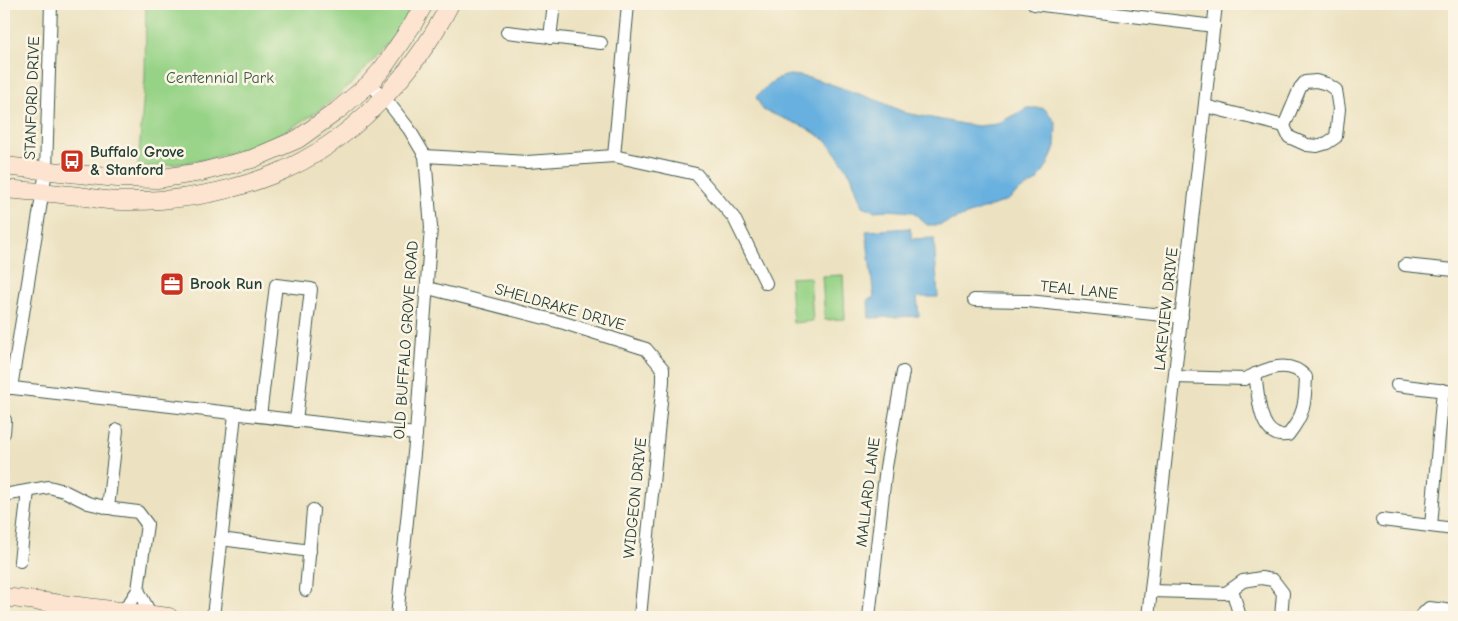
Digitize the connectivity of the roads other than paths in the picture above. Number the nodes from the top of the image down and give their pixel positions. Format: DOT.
graph roads {
  1 [pos="51,4"];
  2 [pos="424,4"];
  3 [pos="450,4"];
  4 [pos="554,4"];
  5 [pos="628,4"];
  6 [pos="1034,4"];
  7 [pos="1216,4"];
  8 [pos="1214,26"];
  9 [pos="507,32"];
  10 [pos="550,38"];
  11 [pos="601,42"];
  12 [pos="369,84"];
  13 [pos="384,97"];
  14 [pos="1205,106"];
  15 [pos="1284,126"];
  16 [pos="425,156"];
  17 [pos="614,156"];
  18 [pos="4,166"];
  19 [pos="46,171"];
  20 [pos="4,188"];
  21 [pos="44,192"];
  22 [pos="1405,265"];
  23 [pos="1454,268"];
  24 [pos="766,283"];
  25 [pos="428,288"];
  26 [pos="974,300"];
  27 [pos="1182,317"];
  28 [pos="902,372"];
  29 [pos="1256,374"];
  30 [pos="1175,377"];
  31 [pos="663,381"];
  32 [pos="1397,386"];
  33 [pos="7,387"];
  34 [pos="1449,391"];
  35 [pos="235,414"];
  36 [pos="260,416"];
  37 [pos="6,420"];
  38 [pos="296,421"];
  39 [pos="117,430"];
  40 [pos="4,433"];
  41 [pos="416,434"];
  42 [pos="28,491"];
  43 [pos="4,495"];
  44 [pos="108,508"];
  45 [pos="313,510"];
  46 [pos="1382,520"];
  47 [pos="1431,526"];
  48 [pos="1454,529"];
  49 [pos="221,539"];
  50 [pos="310,551"];
  51 [pos="20,562"];
  52 [pos="1232,588"];
  53 [pos="138,590"];
  54 [pos="306,590"];
  55 [pos="1151,591"];
  56 [pos="4,597"];
  57 [pos="120,611"];
  58 [pos="1454,611"];
  59 [pos="151,615"];
  60 [pos="169,617"];
  61 [pos="213,617"];
  62 [pos="398,617"];
  63 [pos="640,617"];
  64 [pos="869,617"];
  65 [pos="1148,617"];
  66 [pos="1240,617"];
  67 [pos="1281,617"];
  68 [pos="1420,617"];
  1 -- 19 [label="street, STANFORD DRIVE"];
  2 -- 12 [label="main road"];
  3 -- 13 [label="main road"];
  4 -- 10 [label="street"];
  5 -- 17 [label="street"];
  6 -- 8 [label="street"];
  7 -- 8 [label="street, LAKEVIEW DRIVE"];
  8 -- 14 [label="street, LAKEVIEW DRIVE"];
  9 -- 10 [label="street"];
  10 -- 11 [label="street"];
  12 -- 13 [label="street, OLD BUFFALO GROVE ROAD"];
  12 -- 19 [label="main road"];
  13 -- 16 [label="street, OLD BUFFALO GROVE ROAD"];
  13 -- 21 [label="main road"];
  14 -- 15 [label="street"];
  14 -- 27 [label="street, LAKEVIEW DRIVE"];
  15 -- 15 [label="street"];
  16 -- 17 [label="street"];
  16 -- 25 [label="street, OLD BUFFALO GROVE ROAD"];
  17 -- 24 [label="street"];
  18 -- 19 [label="main road"];
  19 -- 21 [label="street, STANFORD DRIVE"];
  20 -- 21 [label="main road"];
  21 -- 33 [label="street"];
  22 -- 23 [label="street"];
  25 -- 31 [label="street, SHELDRAKE DRIVE"];
  25 -- 41 [label="street, OLD BUFFALO GROVE ROAD"];
  26 -- 27 [label="street, TEAL LANE"];
  27 -- 30 [label="street, LAKEVIEW DRIVE"];
  28 -- 64 [label="street, MALLARD LANE"];
  29 -- 29 [label="street"];
  29 -- 30 [label="street"];
  30 -- 55 [label="street, LAKEVIEW DRIVE"];
  31 -- 63 [label="street, WIDGEON DRIVE"];
  32 -- 34 [label="street"];
  33 -- 35 [label="street"];
  34 -- 47 [label="street"];
  35 -- 36 [label="street"];
  35 -- 49 [label="street"];
  36 -- 38 [label="street"];
  36 -- 38 [label="street"];
  37 -- 40 [label="street"];
  38 -- 41 [label="street"];
  39 -- 44 [label="street"];
  41 -- 62 [label="street, OLD BUFFALO GROVE ROAD"];
  42 -- 43 [label="street"];
  42 -- 44 [label="street"];
  42 -- 51 [label="street"];
  44 -- 53 [label="street"];
  45 -- 50 [label="street"];
  46 -- 47 [label="street"];
  47 -- 48 [label="street"];
  49 -- 50 [label="street"];
  49 -- 61 [label="street"];
  50 -- 54 [label="street"];
  52 -- 55 [label="street"];
  52 -- 66 [label="street"];
  52 -- 67 [label="street"];
  53 -- 57 [label="street"];
  53 -- 59 [label="street"];
  55 -- 65 [label="street, LAKEVIEW DRIVE"];
  56 -- 57 [label="main road"];
  57 -- 59 [label="main road"];
  58 -- 68 [label="street"];
  59 -- 60 [label="main road"];
}
